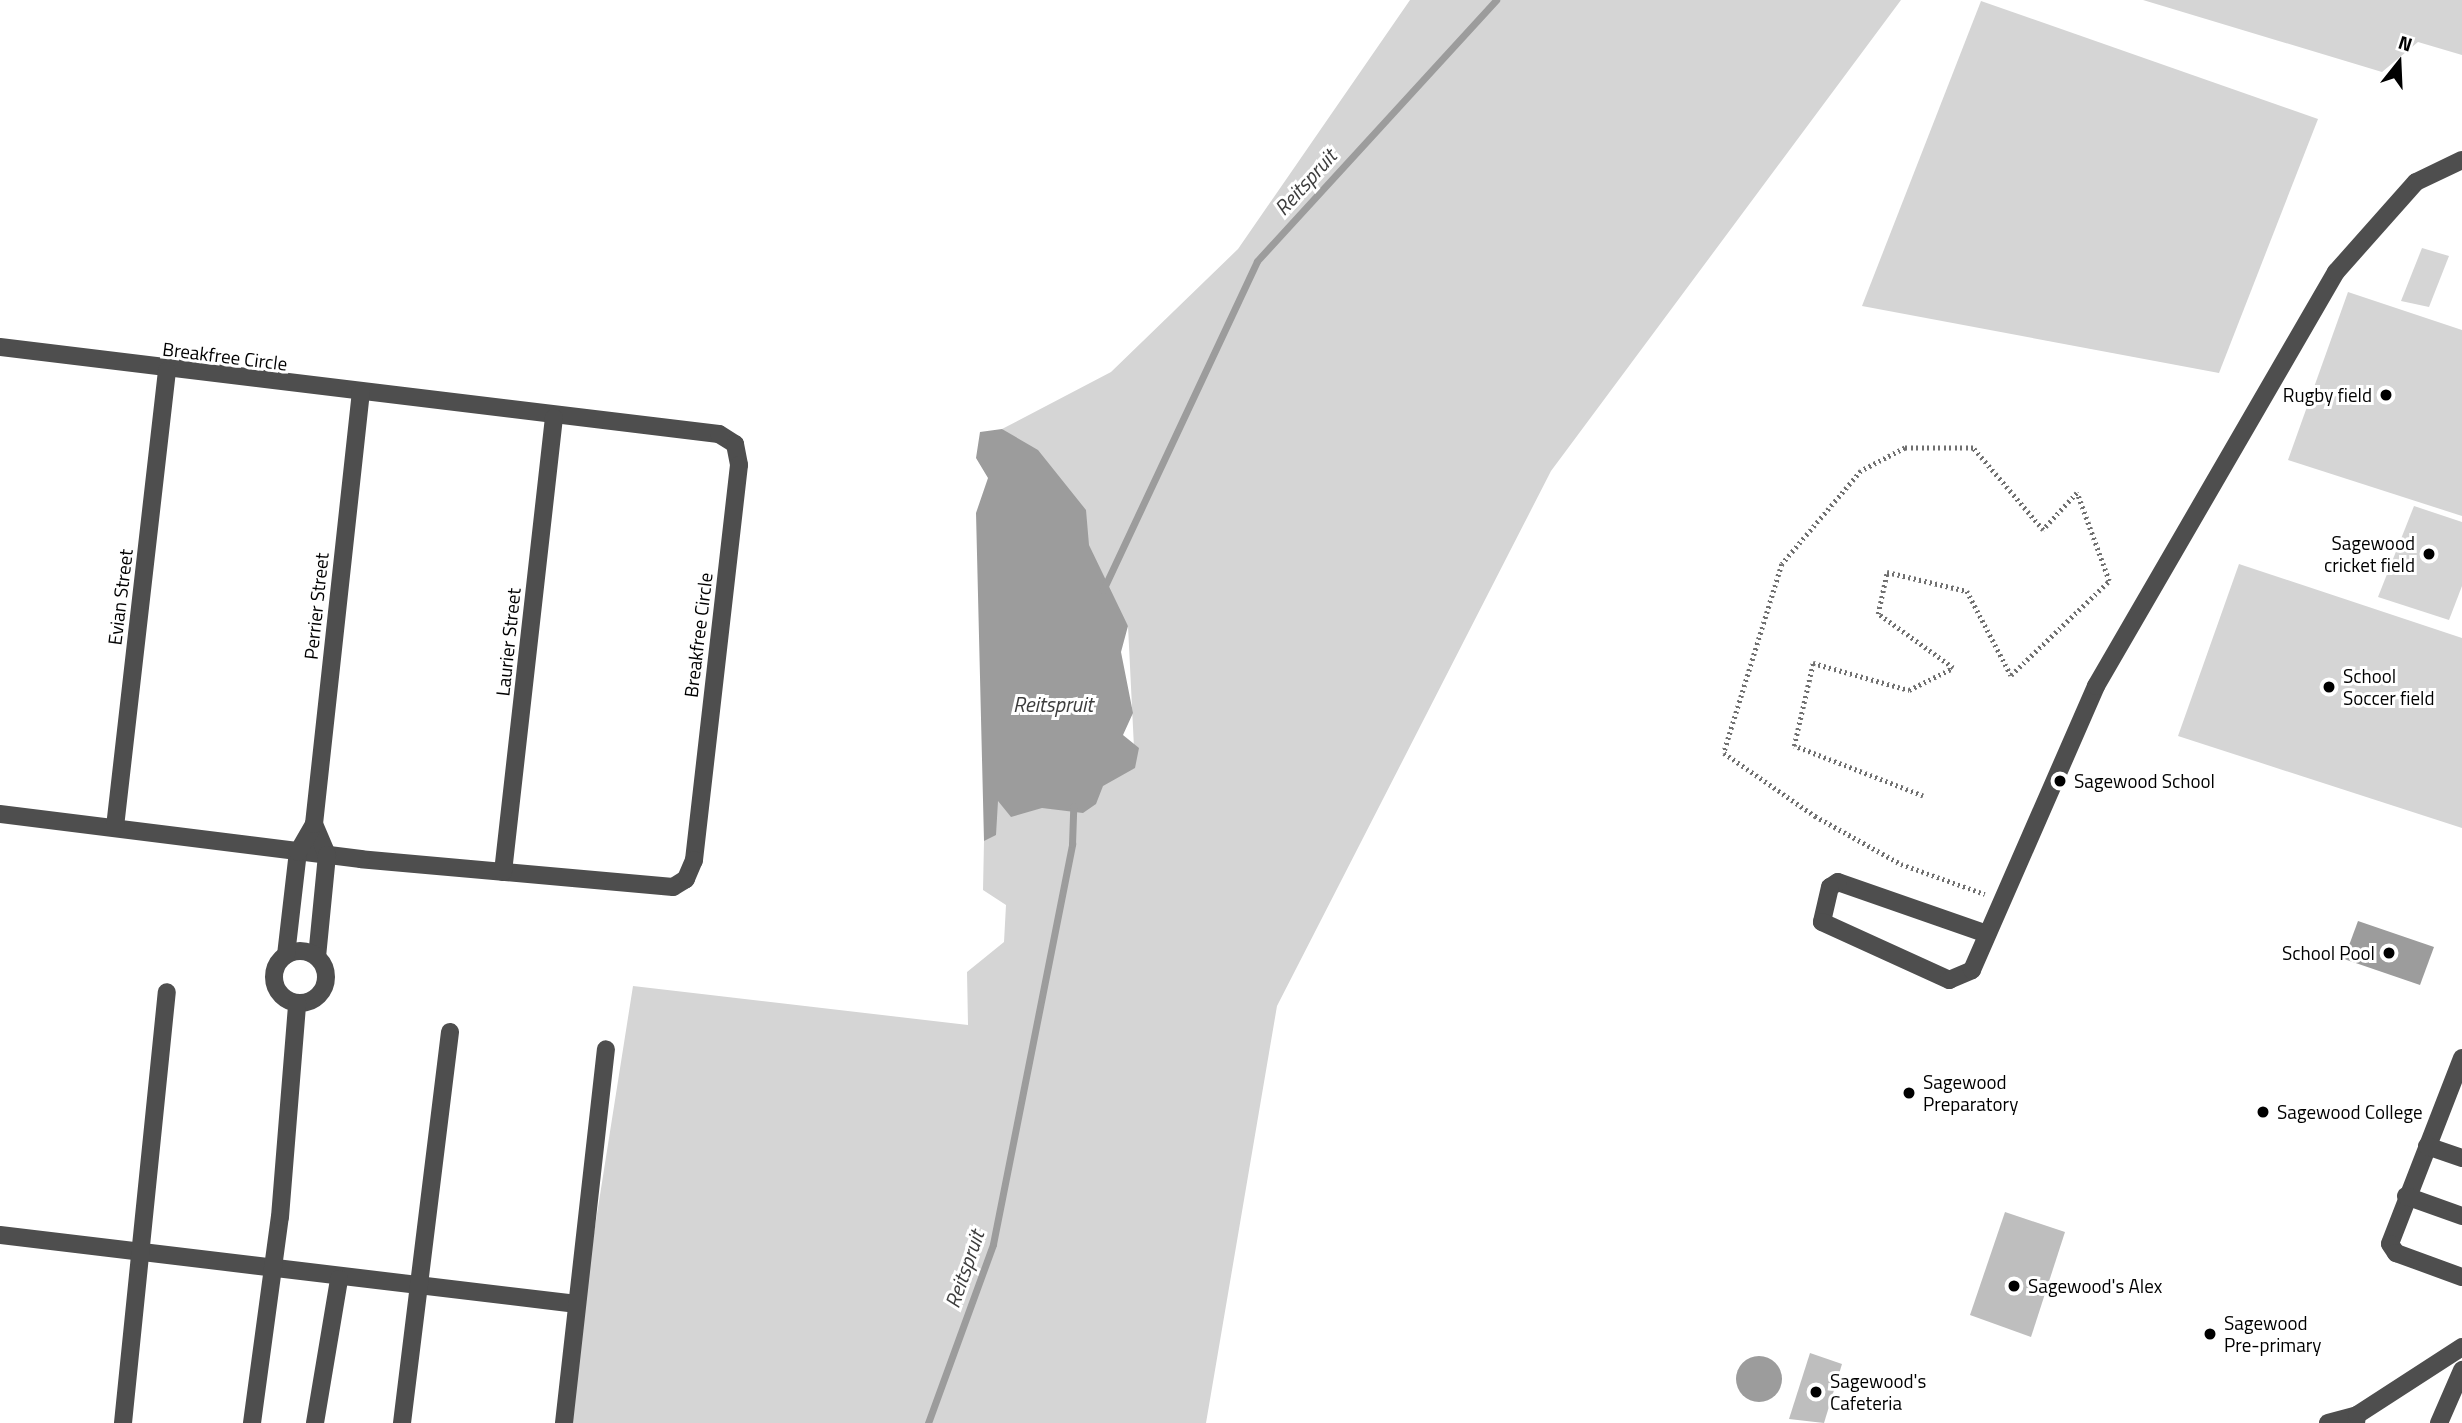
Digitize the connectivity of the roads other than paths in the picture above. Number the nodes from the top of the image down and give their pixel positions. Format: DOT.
graph roads {
  1 [pos="2459,157"];
  2 [pos="0,347"];
  3 [pos="167,371"];
  4 [pos="361,393"];
  5 [pos="554,418"];
  6 [pos="0,814"];
  7 [pos="314,824"];
  8 [pos="115,827"];
  9 [pos="298,852"];
  10 [pos="327,855"];
  11 [pos="503,872"];
  12 [pos="1987,934"];
  13 [pos="286,955"];
  14 [pos="317,957"];
  15 [pos="167,992"];
  16 [pos="297,1004"];
  17 [pos="450,1032"];
  18 [pos="606,1049"];
  19 [pos="2462,1058"];
  20 [pos="2456,1091"];
  21 [pos="2427,1146"];
  22 [pos="2462,1158"];
  23 [pos="2406,1196"];
  24 [pos="2462,1216"];
  25 [pos="0,1235"];
  26 [pos="144,1254"];
  27 [pos="273,1269"];
  28 [pos="2462,1277"];
  29 [pos="339,1279"];
  30 [pos="420,1288"];
  31 [pos="578,1304"];
  32 [pos="2462,1347"];
  33 [pos="2462,1370"];
  34 [pos="2357,1419"];
  35 [pos="123,1423"];
  36 [pos="252,1423"];
  37 [pos="315,1423"];
  38 [pos="402,1423"];
  39 [pos="564,1423"];
  40 [pos="2328,1423"];
  41 [pos="2439,1423"];
  1 -- 12 [label="street"];
  2 -- 3 [label="street, Breakfree Circle"];
  3 -- 4 [label="street, Breakfree Circle"];
  3 -- 8 [label="street, Evian Street"];
  4 -- 5 [label="street, Breakfree Circle"];
  4 -- 7 [label="street, Perrier Street"];
  5 -- 11 [label="street, Laurier Street"];
  5 -- 11 [label="street, Breakfree Circle"];
  6 -- 8 [label="street, Breakfree Circle"];
  7 -- 9 [label="street, Perrier Street"];
  7 -- 10 [label="street, Perrier Street"];
  8 -- 9 [label="street, Breakfree Circle"];
  9 -- 10 [label="street, Breakfree Circle"];
  9 -- 13 [label="street, Perrier Street"];
  10 -- 11 [label="street, Breakfree Circle"];
  10 -- 14 [label="street, Perrier Street"];
  12 -- 12 [label="street"];
  13 -- 14 [label="street"];
  13 -- 16 [label="street"];
  14 -- 16 [label="street"];
  15 -- 26 [label="street"];
  16 -- 27 [label="street"];
  17 -- 30 [label="street"];
  18 -- 31 [label="street"];
  19 -- 20 [label="street"];
  20 -- 21 [label="street"];
  21 -- 22 [label="street"];
  21 -- 23 [label="street"];
  23 -- 24 [label="street"];
  23 -- 28 [label="street"];
  25 -- 26 [label="street"];
  26 -- 27 [label="street"];
  26 -- 35 [label="street"];
  27 -- 29 [label="street"];
  27 -- 36 [label="street"];
  29 -- 30 [label="street"];
  29 -- 37 [label="street"];
  30 -- 31 [label="street"];
  30 -- 38 [label="street"];
  31 -- 39 [label="street"];
  32 -- 34 [label="street"];
  33 -- 41 [label="street"];
  34 -- 40 [label="street"];
}
